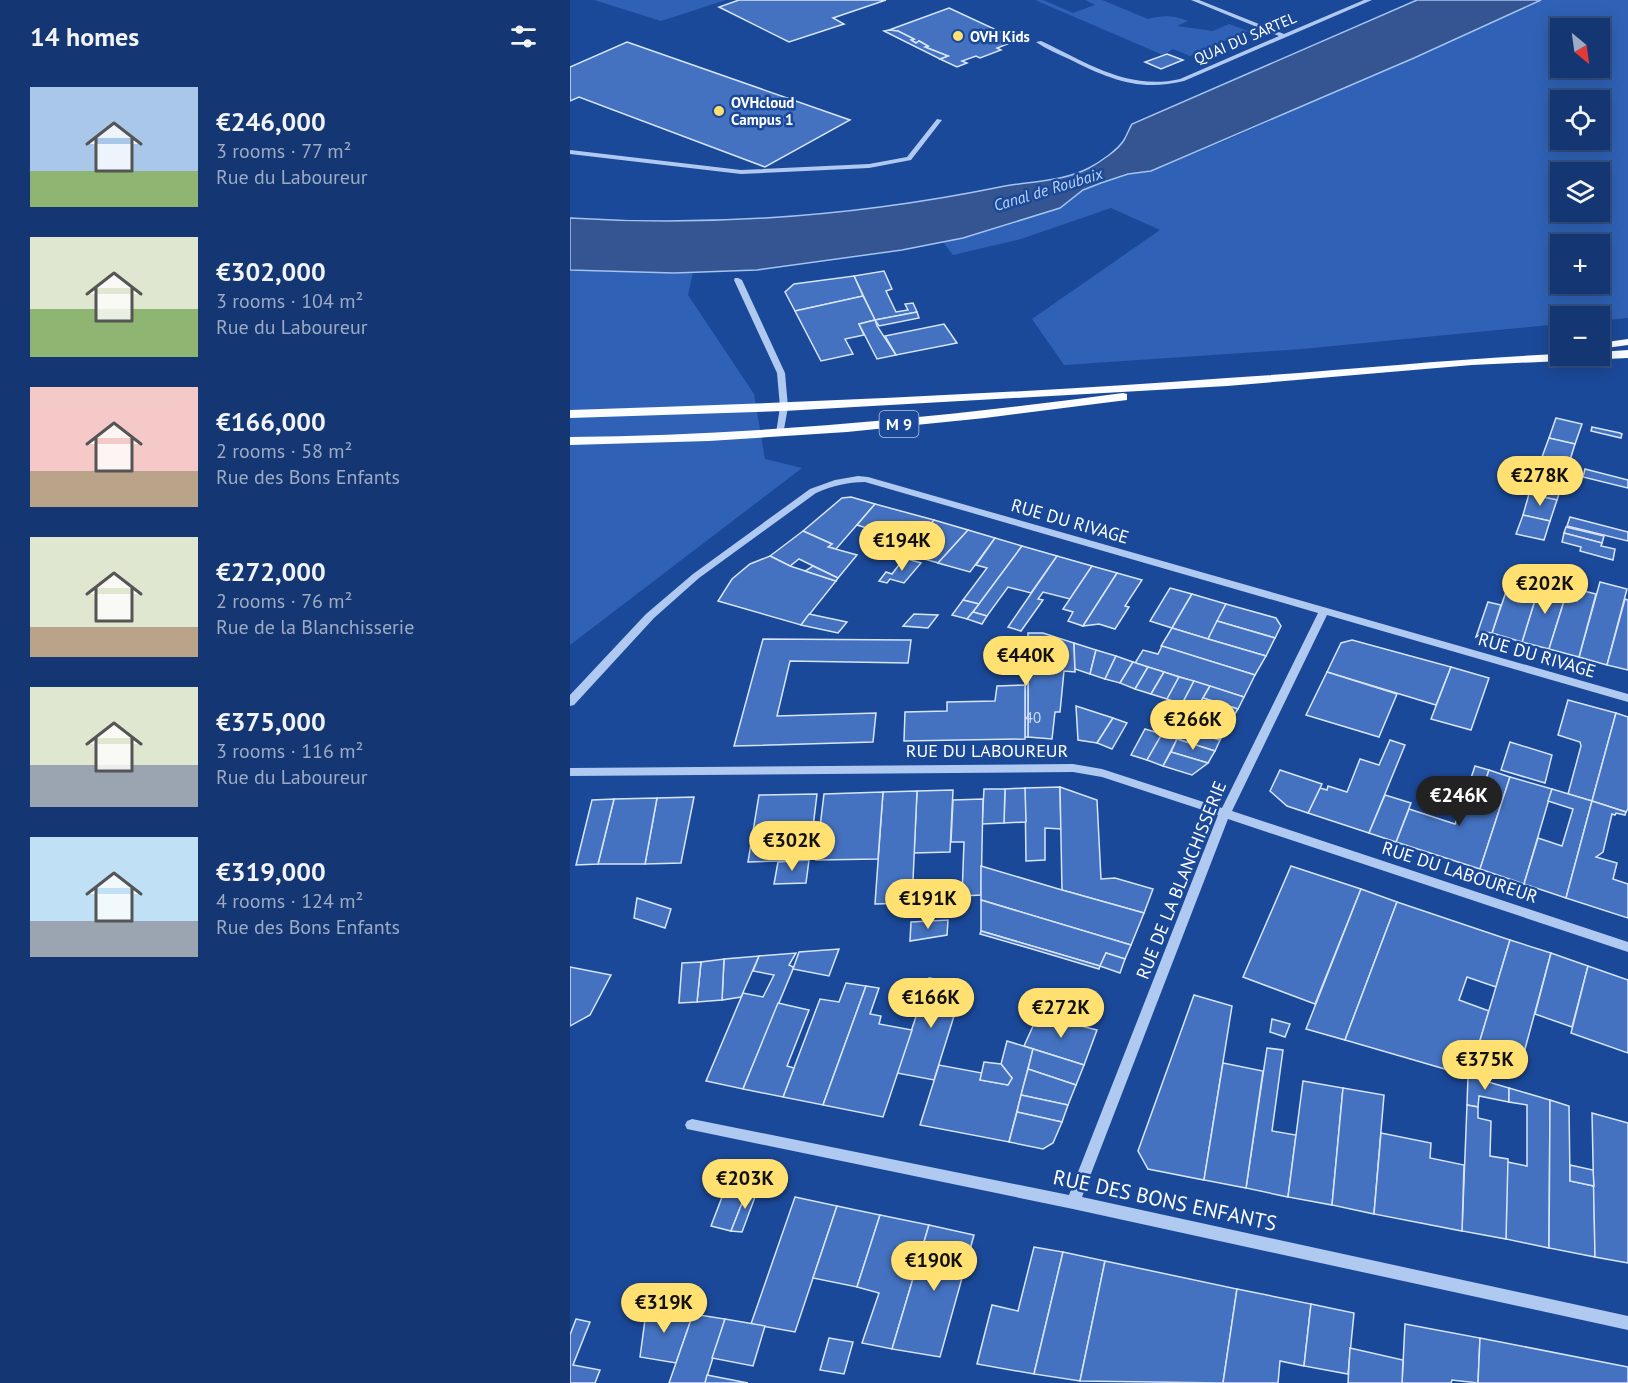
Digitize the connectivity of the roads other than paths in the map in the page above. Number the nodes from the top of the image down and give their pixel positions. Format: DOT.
graph roads {
  1 [pos="1194,0"];
  2 [pos="1369,0"];
  3 [pos="1284,36"];
  4 [pos="1039,42"];
  5 [pos="939,120"];
  6 [pos="570,152"];
  7 [pos="738,280"];
  8 [pos="1628,342"];
  9 [pos="1610,344"];
  10 [pos="1550,351"];
  11 [pos="1628,354"];
  12 [pos="1472,362"];
  13 [pos="1227,382"];
  14 [pos="784,407"];
  15 [pos="570,414"];
  16 [pos="780,433"];
  17 [pos="570,441"];
  18 [pos="1324,611"];
  19 [pos="1628,698"];
  20 [pos="570,702"];
  21 [pos="570,772"];
  22 [pos="1226,813"];
  23 [pos="1628,947"];
  24 [pos="692,1125"];
  25 [pos="1073,1202"];
  26 [pos="1628,1323"];
  1 -- 3 [label="street"];
  2 -- 3 [label="street, QUAI DU SARTEL"];
  3 -- 4 [label="street, QUAI DU SARTEL"];
  5 -- 6 [label="street"];
  7 -- 14 [label="street"];
  8 -- 9 [label="main road"];
  10 -- 12 [label="main road, M 9"];
  11 -- 12 [label="main road, M 9"];
  12 -- 13 [label="main road, M 9"];
  13 -- 14 [label="main road, M 9"];
  13 -- 16 [label="main road, M 9"];
  14 -- 15 [label="main road, M 9"];
  14 -- 16 [label="street"];
  16 -- 17 [label="main road, M 9"];
  18 -- 19 [label="street, RUE DU RIVAGE"];
  18 -- 20 [label="street, RUE DU RIVAGE"];
  18 -- 22 [label="street, RUE DE LA BLANCHISSERIE"];
  21 -- 22 [label="street, RUE DU LABOUREUR"];
  22 -- 23 [label="street, RUE DU LABOUREUR"];
  22 -- 25 [label="street, RUE DE LA BLANCHISSERIE"];
  24 -- 25 [label="street, RUE DES BONS ENFANTS"];
  25 -- 26 [label="street, RUE DES BONS ENFANTS"];
}
